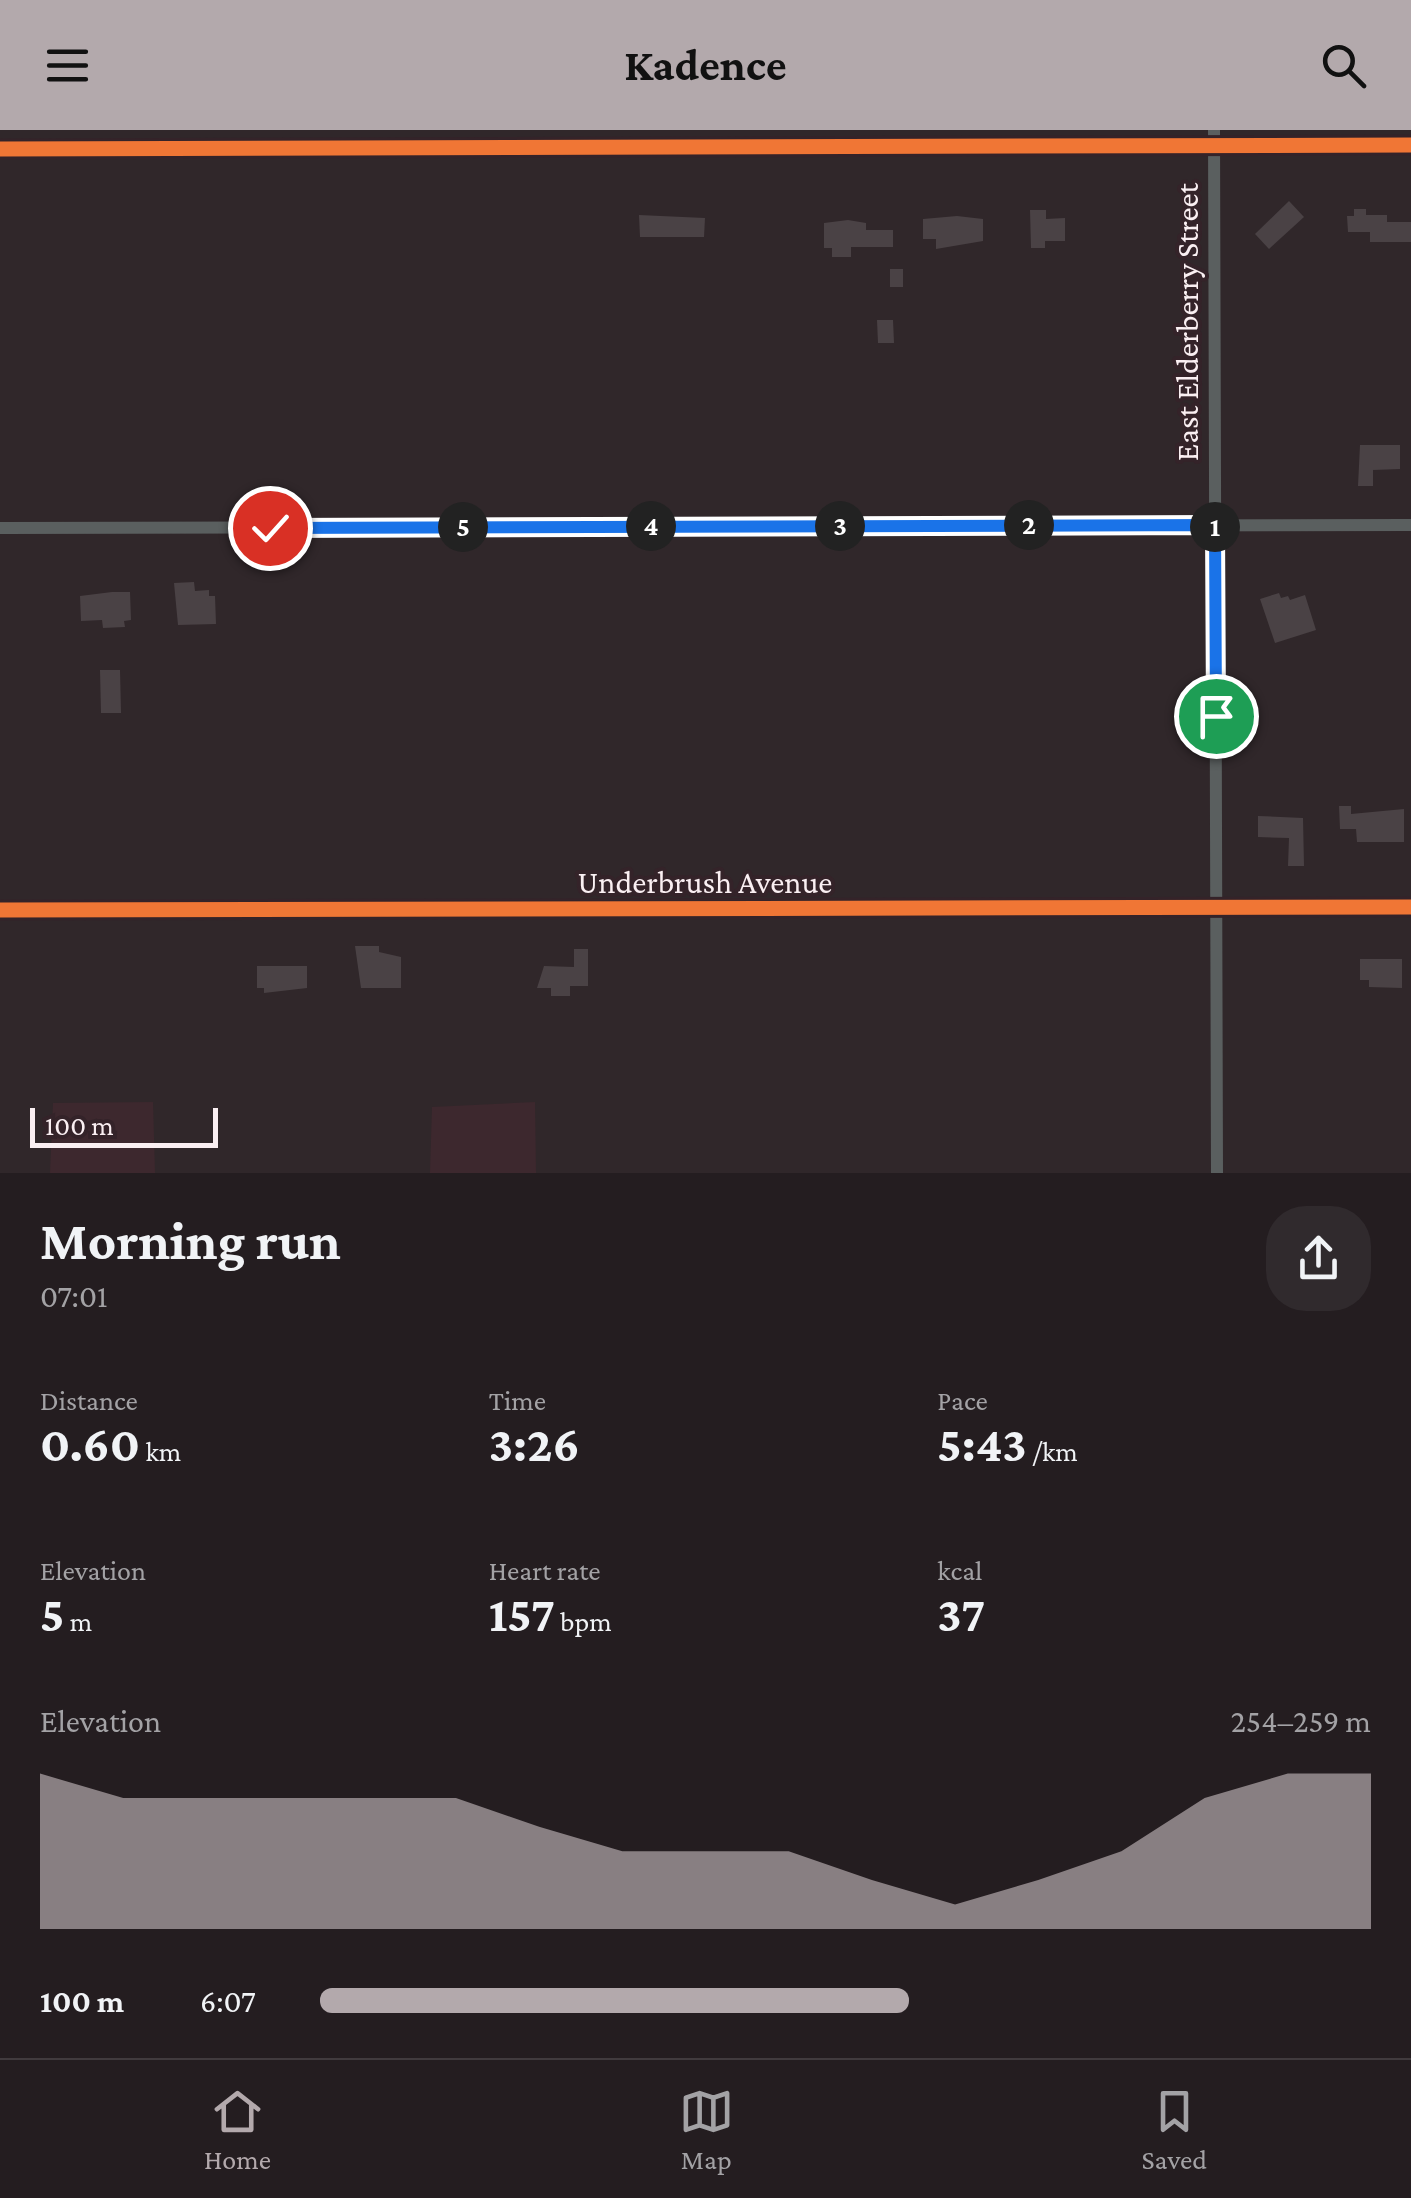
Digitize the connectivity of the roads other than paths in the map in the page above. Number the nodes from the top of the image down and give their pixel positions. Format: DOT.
graph roads {
  1 [pos="1214,137"];
  2 [pos="1411,144"];
  3 [pos="0,149"];
  4 [pos="1215,525"];
  5 [pos="1411,525"];
  6 [pos="0,528"];
  7 [pos="1217,907"];
  8 [pos="1411,907"];
  9 [pos="0,910"];
  10 [pos="1217,1173"];
  1 -- 2 [label="street"];
  1 -- 3 [label="street"];
  1 -- 4 [label="street, East Elderberry Street"];
  4 -- 5 [label="street"];
  4 -- 6 [label="street"];
  4 -- 7 [label="street, East Elderberry Street"];
  7 -- 8 [label="street, Underbrush Avenue"];
  7 -- 9 [label="street, Underbrush Avenue"];
  7 -- 10 [label="street, East Elderberry Street"];
}
